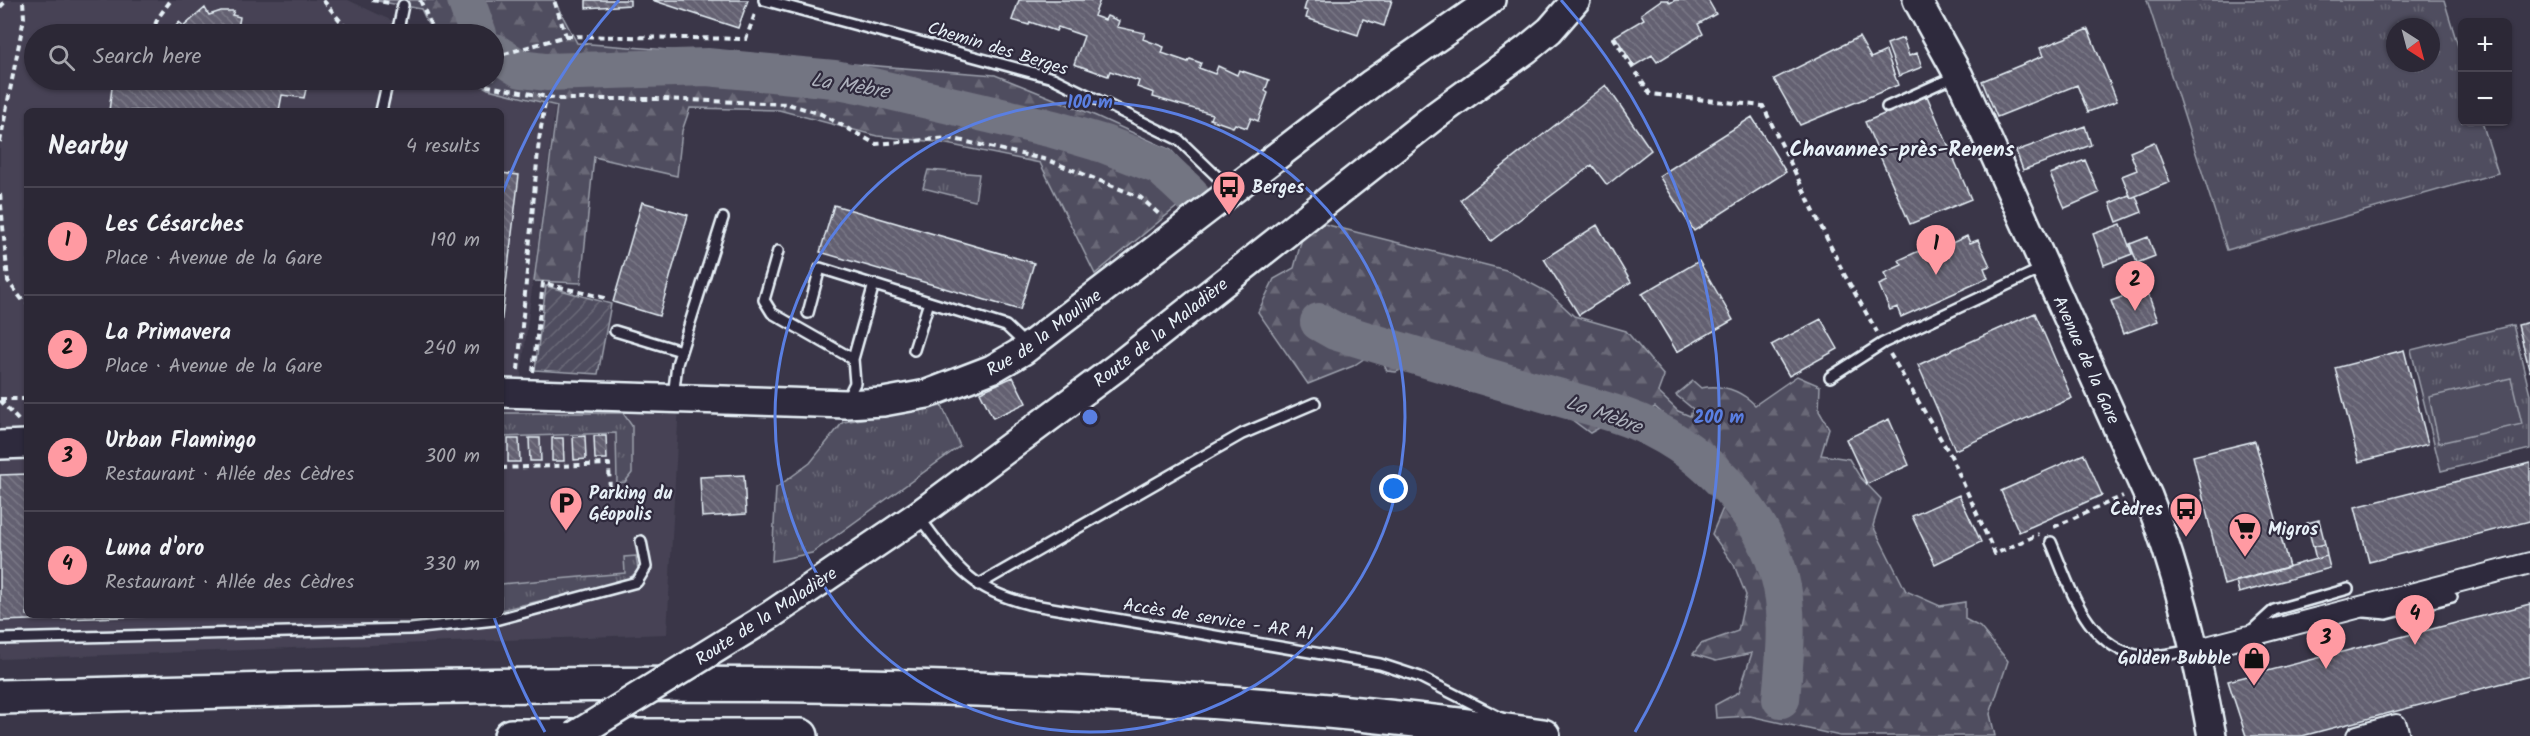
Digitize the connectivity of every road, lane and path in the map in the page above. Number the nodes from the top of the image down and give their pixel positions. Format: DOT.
graph roads {
  1 [pos="7,0"];
  2 [pos="23,0"];
  3 [pos="171,0"];
  4 [pos="323,0"];
  5 [pos="420,0"];
  6 [pos="554,0"];
  7 [pos="764,0"];
  8 [pos="1491,0"];
  9 [pos="1576,0"];
  10 [pos="1917,0"];
  11 [pos="403,5"];
  12 [pos="0,7"];
  13 [pos="757,10"];
  14 [pos="155,24"];
  15 [pos="343,24"];
  16 [pos="399,24"];
  17 [pos="431,24"];
  18 [pos="566,36"];
  19 [pos="1613,37"];
  20 [pos="504,53"];
  21 [pos="1959,75"];
  22 [pos="504,89"];
  23 [pos="386,90"];
  24 [pos="546,97"];
  25 [pos="1887,107"];
  26 [pos="382,108"];
  27 [pos="0,142"];
  28 [pos="1231,191"];
  29 [pos="0,195"];
  30 [pos="723,218"];
  31 [pos="1179,233"];
  32 [pos="778,251"];
  33 [pos="2045,267"];
  34 [pos="874,284"];
  35 [pos="605,298"];
  36 [pos="24,301"];
  37 [pos="929,302"];
  38 [pos="808,313"];
  39 [pos="615,331"];
  40 [pos="1883,343"];
  41 [pos="1029,347"];
  42 [pos="914,350"];
  43 [pos="681,351"];
  44 [pos="853,359"];
  45 [pos="1830,377"];
  46 [pos="517,393"];
  47 [pos="0,399"];
  48 [pos="24,399"];
  49 [pos="672,399"];
  50 [pos="1315,403"];
  51 [pos="846,404"];
  52 [pos="24,426"];
  53 [pos="24,444"];
  54 [pos="0,445"];
  55 [pos="504,468"];
  56 [pos="2143,486"];
  57 [pos="610,493"];
  58 [pos="918,515"];
  59 [pos="640,541"];
  60 [pos="2051,542"];
  61 [pos="2530,562"];
  62 [pos="978,585"];
  63 [pos="2348,589"];
  64 [pos="2452,597"];
  65 [pos="2347,610"];
  66 [pos="502,618"];
  67 [pos="504,618"];
  68 [pos="2246,637"];
  69 [pos="0,639"];
  70 [pos="2195,650"];
  71 [pos="0,697"];
  72 [pos="1539,735"];
  73 [pos="511,736"];
  74 [pos="574,736"];
  75 [pos="801,736"];
  76 [pos="2212,736"];
  77 [pos="2358,736"];
  78 [pos="2399,736"];
  1 -- 12 [label="path"];
  2 -- 27 [label="path"];
  3 -- 14 [label="path"];
  4 -- 15 [label="path"];
  5 -- 17 [label="path"];
  6 -- 18 [label="path"];
  7 -- 28 [label="lane, Chemin des Berges"];
  8 -- 28 [label="street, Rue de la Mouline"];
  9 -- 58 [label="street, Route de la Maladière"];
  10 -- 21 [label="street, Avenue de la Gare"];
  11 -- 16 [label="lane"];
  13 -- 18 [label="path"];
  18 -- 20 [label="path"];
  19 -- 40 [label="path"];
  21 -- 25 [label="lane"];
  21 -- 33 [label="street, Avenue de la Gare"];
  22 -- 24 [label="path"];
  23 -- 26 [label="lane"];
  24 -- 31 [label="path"];
  24 -- 46 [label="path"];
  28 -- 31 [label="street, Rue de la Mouline"];
  29 -- 36 [label="path"];
  30 -- 43 [label="lane"];
  31 -- 41 [label="street, Rue de la Mouline"];
  32 -- 44 [label="lane"];
  33 -- 40 [label="lane"];
  33 -- 56 [label="street, Avenue de la Gare"];
  34 -- 37 [label="lane"];
  34 -- 38 [label="lane"];
  34 -- 44 [label="lane"];
  35 -- 46 [label="path"];
  37 -- 41 [label="lane"];
  37 -- 42 [label="lane"];
  39 -- 43 [label="lane"];
  40 -- 45 [label="lane"];
  40 -- 56 [label="path"];
  41 -- 51 [label="street, Rue de la Mouline"];
  43 -- 49 [label="lane"];
  44 -- 51 [label="lane"];
  46 -- 49 [label="street, Rue de la Mouline"];
  47 -- 48 [label="path"];
  47 -- 52 [label="path"];
  49 -- 51 [label="street, Rue de la Mouline"];
  50 -- 62 [label="lane"];
  53 -- 54 [label="street"];
  55 -- 57 [label="path"];
  56 -- 70 [label="street, Avenue de la Gare"];
  58 -- 62 [label="lane, Accès de service - AR A1"];
  58 -- 74 [label="street, Route de la Maladière, bridge"];
  59 -- 67 [label="lane"];
  60 -- 70 [label="lane"];
  61 -- 65 [label="street"];
  62 -- 72 [label="lane, Accès de service - AR A1"];
  63 -- 68 [label="lane"];
  64 -- 65 [label="lane"];
  65 -- 68 [label="street"];
  66 -- 69 [label="lane"];
  68 -- 70 [label="street"];
  70 -- 76 [label="street, Avenue de la Gare"];
  71 -- 72 [label="highway"];
  73 -- 75 [label="highway"];
  77 -- 78 [label="street"];
}
